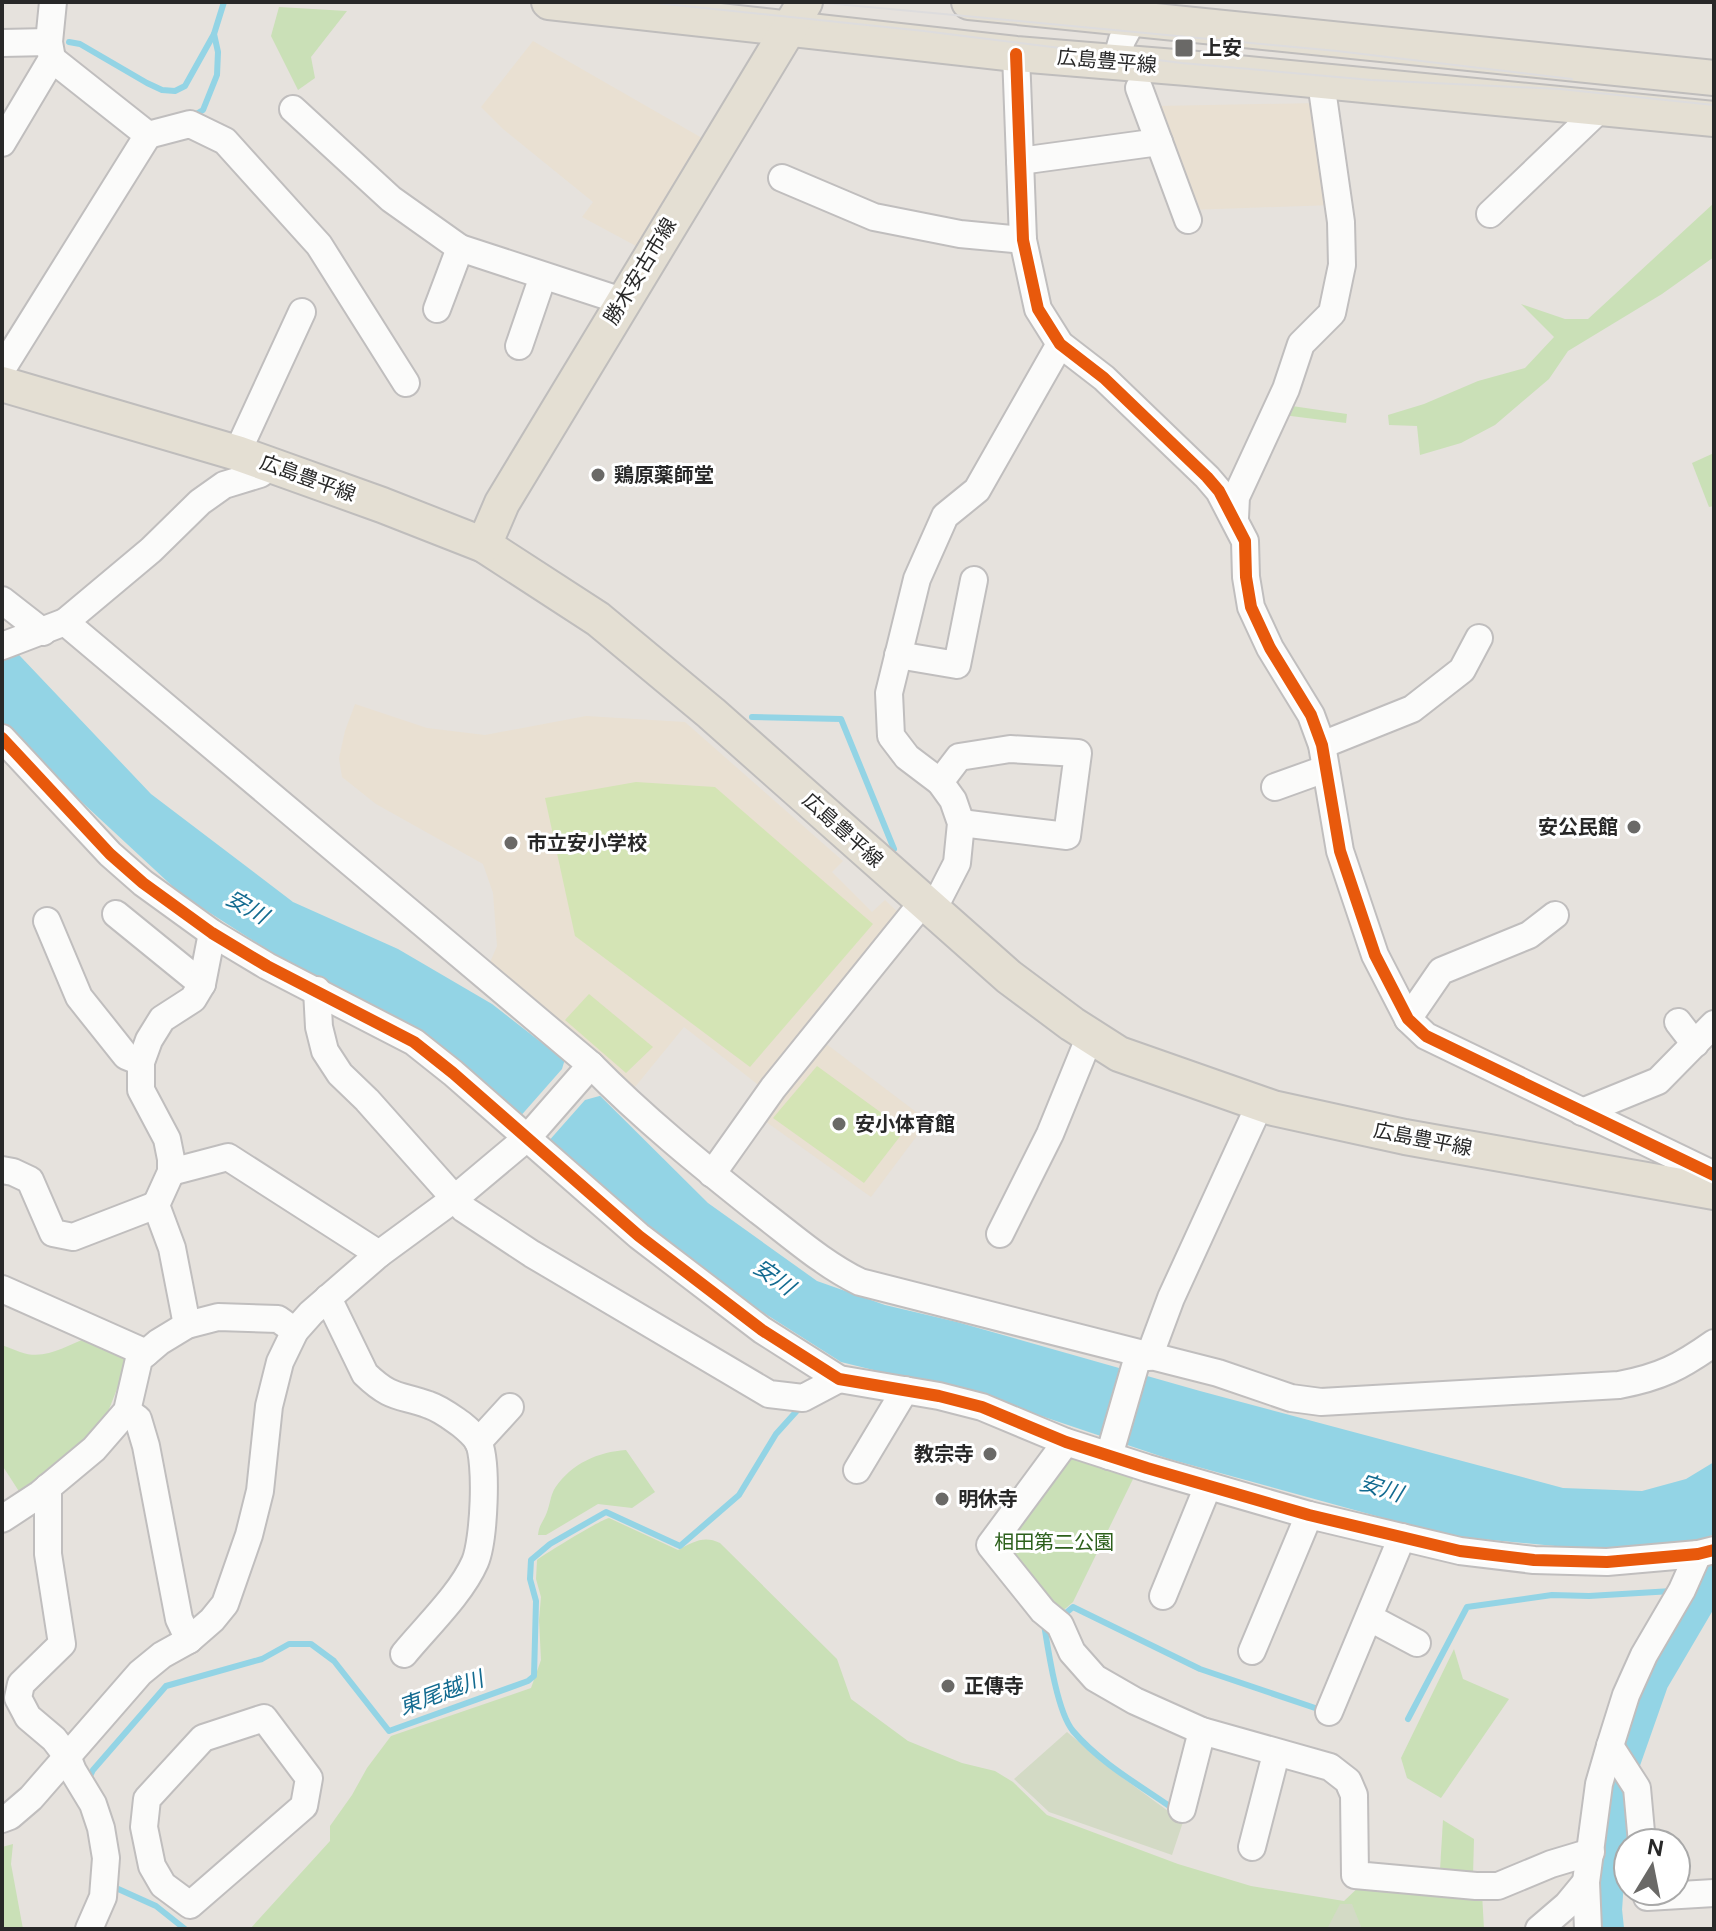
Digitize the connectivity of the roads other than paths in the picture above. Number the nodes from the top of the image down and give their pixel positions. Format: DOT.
graph roads {
  1 [pos="53,2"];
  2 [pos="549,2"];
  3 [pos="969,2"];
  4 [pos="1037,5"];
  5 [pos="797,15"];
  6 [pos="1134,18"];
  7 [pos="2,43"];
  8 [pos="50,51"];
  9 [pos="1016,54"];
  10 [pos="1116,61"];
  11 [pos="1714,78"];
  12 [pos="1321,82"];
  13 [pos="1139,88"];
  14 [pos="1601,108"];
  15 [pos="293,109"];
  16 [pos="1714,119"];
  17 [pos="148,135"];
  18 [pos="1159,142"];
  19 [pos="2,143"];
  20 [pos="1020,161"];
  21 [pos="782,178"];
  22 [pos="1490,214"];
  23 [pos="1188,220"];
  24 [pos="1023,240"];
  25 [pos="460,248"];
  26 [pos="543,276"];
  27 [pos="622,301"];
  28 [pos="437,309"];
  29 [pos="302,312"];
  30 [pos="1060,344"];
  31 [pos="519,346"];
  32 [pos="2,369"];
  33 [pos="406,383"];
  34 [pos="2,384"];
  35 [pos="237,453"];
  36 [pos="272,466"];
  37 [pos="1235,518"];
  38 [pos="484,545"];
  39 [pos="974,580"];
  40 [pos="2,600"];
  41 [pos="33,634"];
  42 [pos="1479,638"];
  43 [pos="898,655"];
  44 [pos="2,738"];
  45 [pos="1323,757"];
  46 [pos="940,782"];
  47 [pos="1275,787"];
  48 [pos="961,823"];
  49 [pos="924,904"];
  50 [pos="116,914"];
  51 [pos="1555,915"];
  52 [pos="47,921"];
  53 [pos="212,933"];
  54 [pos="202,984"];
  55 [pos="317,990"];
  56 [pos="1408,1019"];
  57 [pos="1678,1022"];
  58 [pos="1714,1024"];
  59 [pos="1090,1036"];
  60 [pos="1695,1044"];
  61 [pos="141,1062"];
  62 [pos="585,1071"];
  63 [pos="1582,1112"];
  64 [pos="1254,1117"];
  65 [pos="528,1137"];
  66 [pos="2,1170"];
  67 [pos="171,1172"];
  68 [pos="712,1174"];
  69 [pos="1714,1175"];
  70 [pos="1714,1192"];
  71 [pos="454,1199"];
  72 [pos="156,1205"];
  73 [pos="1000,1234"];
  74 [pos="379,1254"];
  75 [pos="2,1289"];
  76 [pos="328,1298"];
  77 [pos="187,1325"];
  78 [pos="295,1331"];
  79 [pos="1714,1343"];
  80 [pos="146,1353"];
  81 [pos="1143,1360"];
  82 [pos="839,1379"];
  83 [pos="905,1390"];
  84 [pos="510,1407"];
  85 [pos="127,1411"];
  86 [pos="478,1442"];
  87 [pos="1066,1442"];
  88 [pos="1109,1456"];
  89 [pos="857,1470"];
  90 [pos="1208,1486"];
  91 [pos="48,1487"];
  92 [pos="1309,1515"];
  93 [pos="2,1519"];
  94 [pos="1402,1537"];
  95 [pos="1706,1552"];
  96 [pos="1163,1596"];
  97 [pos="1370,1618"];
  98 [pos="189,1640"];
  99 [pos="1417,1643"];
  100 [pos="1252,1651"];
  101 [pos="404,1654"];
  102 [pos="1329,1712"];
  103 [pos="1202,1731"];
  104 [pos="1276,1754"];
  105 [pos="67,1756"];
  106 [pos="1618,1757"];
  107 [pos="1182,1809"];
  108 [pos="2,1819"];
  109 [pos="144,1827"];
  110 [pos="1641,1827"];
  111 [pos="101,1828"];
  112 [pos="1252,1847"];
  113 [pos="1591,1852"];
  114 [pos="1586,1882"];
  115 [pos="1714,1893"];
  116 [pos="1692,1894"];
  117 [pos="89,1929"];
  118 [pos="1539,1929"];
  119 [pos="1588,1929"];
  1 -- 8 [label="street"];
  2 -- 5 [label="main road, 広島豊平線"];
  3 -- 4 [label="main road"];
  4 -- 6 [label="main road"];
  5 -- 9 [label="main road, 広島豊平線"];
  5 -- 27 [label="main road, 勝木安古市線"];
  6 -- 10 [label="street"];
  6 -- 11 [label="main road"];
  7 -- 8 [label="street"];
  8 -- 17 [label="street"];
  8 -- 19 [label="street"];
  9 -- 10 [label="main road, 広島豊平線"];
  9 -- 20 [label="street"];
  10 -- 12 [label="main road, 広島豊平線"];
  12 -- 14 [label="main road, 広島豊平線"];
  12 -- 37 [label="street"];
  13 -- 18 [label="street"];
  14 -- 16 [label="main road, 広島豊平線"];
  14 -- 22 [label="street"];
  15 -- 25 [label="street"];
  17 -- 32 [label="street"];
  17 -- 33 [label="street"];
  18 -- 20 [label="street"];
  18 -- 23 [label="street"];
  20 -- 24 [label="street"];
  21 -- 24 [label="street"];
  24 -- 30 [label="street"];
  25 -- 26 [label="street"];
  25 -- 28 [label="street"];
  26 -- 27 [label="street"];
  26 -- 31 [label="street"];
  27 -- 38 [label="main road, 勝木安古市線"];
  29 -- 35 [label="street"];
  30 -- 37 [label="street"];
  30 -- 43 [label="street"];
  34 -- 35 [label="main road, 広島豊平線"];
  35 -- 36 [label="main road, 広島豊平線"];
  36 -- 38 [label="main road, 広島豊平線"];
  36 -- 41 [label="street"];
  37 -- 45 [label="street"];
  38 -- 49 [label="main road, 広島豊平線"];
  39 -- 43 [label="street"];
  40 -- 41 [label="street"];
  41 -- 62 [label="street"];
  42 -- 45 [label="street"];
  43 -- 46 [label="street"];
  44 -- 53 [label="street"];
  45 -- 47 [label="street"];
  45 -- 56 [label="street"];
  46 -- 48 [label="street"];
  46 -- 48 [label="street"];
  48 -- 49 [label="street"];
  49 -- 59 [label="main road, 広島豊平線"];
  49 -- 68 [label="street"];
  50 -- 54 [label="street"];
  51 -- 56 [label="street"];
  52 -- 61 [label="street"];
  53 -- 54 [label="street"];
  53 -- 55 [label="street"];
  54 -- 61 [label="street"];
  55 -- 65 [label="street"];
  55 -- 71 [label="street"];
  56 -- 63 [label="street"];
  57 -- 60 [label="street"];
  58 -- 60 [label="street"];
  59 -- 70 [label="main road, 広島豊平線"];
  59 -- 73 [label="street"];
  60 -- 63 [label="street"];
  61 -- 67 [label="street"];
  62 -- 65 [label="street"];
  62 -- 68 [label="street"];
  63 -- 69 [label="street"];
  64 -- 81 [label="street"];
  65 -- 71 [label="street"];
  65 -- 82 [label="street"];
  66 -- 72 [label="street"];
  67 -- 72 [label="street"];
  67 -- 74 [label="street"];
  68 -- 81 [label="street"];
  71 -- 74 [label="street"];
  71 -- 82 [label="street"];
  72 -- 77 [label="street"];
  74 -- 76 [label="street"];
  75 -- 80 [label="street"];
  76 -- 78 [label="street"];
  76 -- 86 [label="street"];
  77 -- 78 [label="street"];
  77 -- 80 [label="street"];
  78 -- 98 [label="street"];
  79 -- 81 [label="street"];
  80 -- 85 [label="street"];
  81 -- 88 [label="street"];
  82 -- 83 [label="street"];
  83 -- 87 [label="street"];
  83 -- 89 [label="street"];
  84 -- 86 [label="street"];
  85 -- 91 [label="street"];
  85 -- 98 [label="street"];
  86 -- 101 [label="street"];
  87 -- 88 [label="street"];
  87 -- 103 [label="street"];
  88 -- 90 [label="street"];
  90 -- 92 [label="street"];
  90 -- 96 [label="street"];
  91 -- 93 [label="street"];
  91 -- 105 [label="street"];
  92 -- 94 [label="street"];
  92 -- 100 [label="street"];
  94 -- 95 [label="street"];
  94 -- 97 [label="street"];
  95 -- 106 [label="street"];
  97 -- 99 [label="street"];
  97 -- 102 [label="street"];
  98 -- 105 [label="street"];
  103 -- 104 [label="street"];
  103 -- 107 [label="street"];
  104 -- 112 [label="street"];
  104 -- 113 [label="street"];
  105 -- 108 [label="street"];
  105 -- 111 [label="street"];
  106 -- 110 [label="street"];
  106 -- 113 [label="street"];
  109 -- 109 [label="street"];
  109 -- 111 [label="street"];
  111 -- 117 [label="street"];
  113 -- 114 [label="street"];
  114 -- 118 [label="street"];
  114 -- 119 [label="street"];
  115 -- 116 [label="street"];
}
